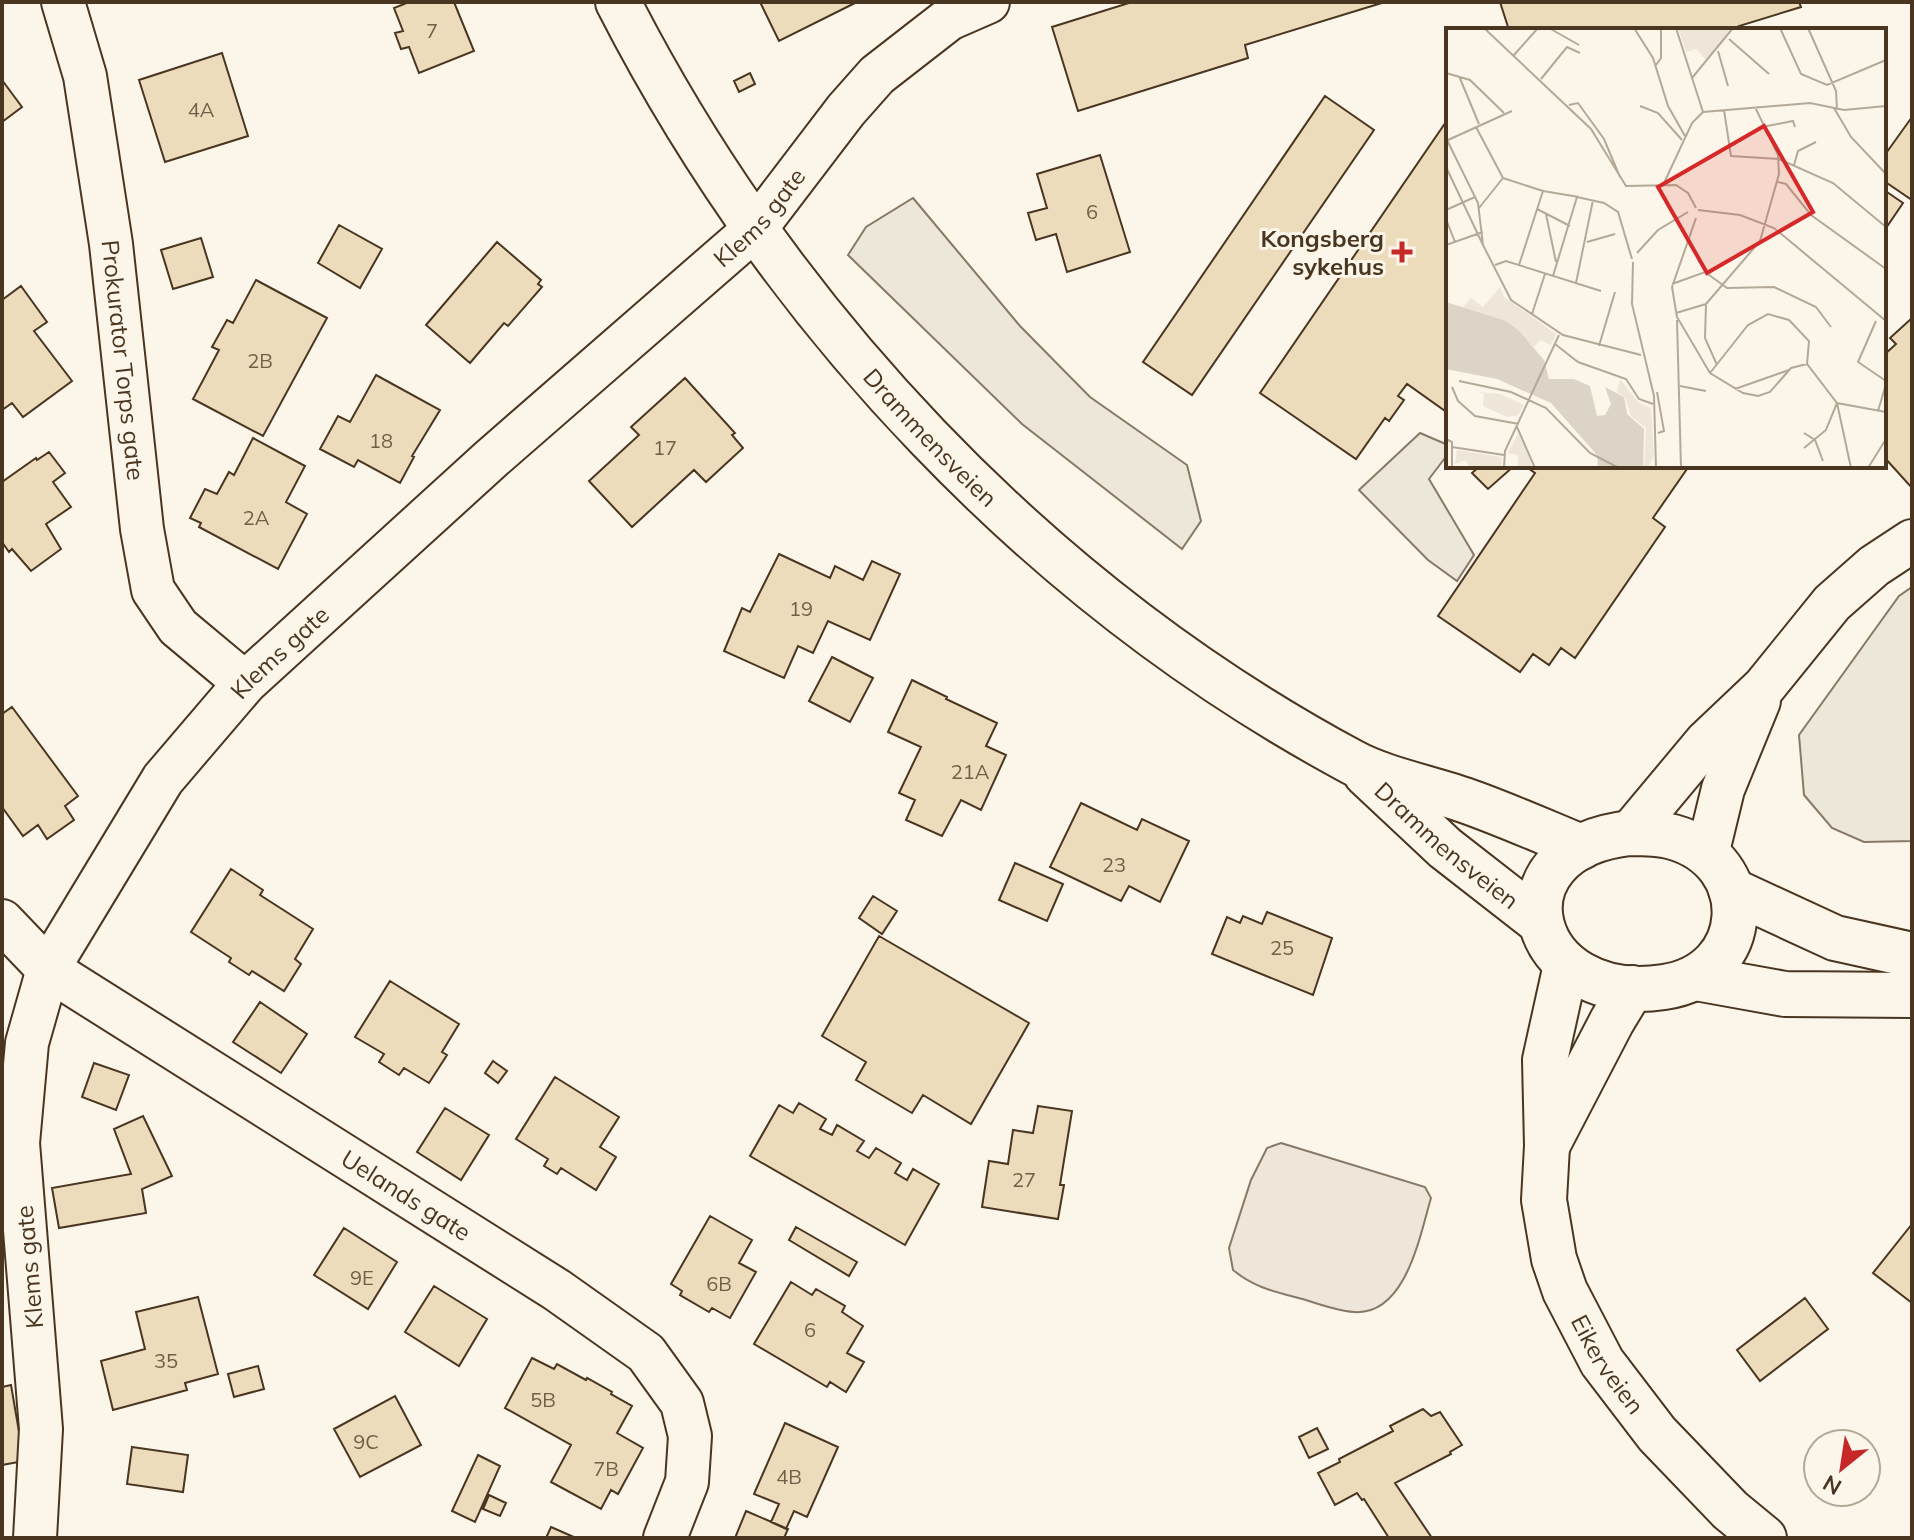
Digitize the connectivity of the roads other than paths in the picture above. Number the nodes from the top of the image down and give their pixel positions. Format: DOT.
graph roads {
  1 [pos="63,2"];
  2 [pos="618,2"];
  3 [pos="988,2"];
  4 [pos="756,228"];
  5 [pos="1912,541"];
  6 [pos="245,683"];
  7 [pos="1764,687"];
  8 [pos="1356,764"];
  9 [pos="1630,833"];
  10 [pos="1581,847"];
  11 [pos="1719,872"];
  12 [pos="2,921"];
  13 [pos="1540,922"];
  14 [pos="1912,955"];
  15 [pos="1566,965"];
  16 [pos="48,969"];
  17 [pos="1696,978"];
  18 [pos="1632,988"];
  19 [pos="1912,995"];
  20 [pos="1547,1146"];
  21 [pos="35,1538"];
  22 [pos="665,1538"];
  23 [pos="1764,1538"];
  1 -- 6 [label="street, Prokurator Torps gate"];
  2 -- 4 [label="main road, Drammensveien"];
  3 -- 4 [label="street, Klems gate"];
  4 -- 6 [label="street, Klems gate"];
  4 -- 8 [label="main road, Drammensveien"];
  5 -- 7 [label="street"];
  6 -- 16 [label="street, Klems gate"];
  7 -- 9 [label="street"];
  7 -- 11 [label="street"];
  8 -- 10 [label="main road, Drammensveien"];
  8 -- 13 [label="main road, Drammensveien"];
  9 -- 10 [label="main road"];
  9 -- 11 [label="main road"];
  10 -- 13 [label="main road"];
  11 -- 14 [label="main road"];
  11 -- 17 [label="main road"];
  12 -- 16 [label="street, Uelands gate"];
  13 -- 15 [label="main road"];
  15 -- 18 [label="main road"];
  15 -- 20 [label="main road, Eikerveien"];
  16 -- 21 [label="street, Klems gate"];
  16 -- 22 [label="street, Uelands gate"];
  17 -- 18 [label="main road"];
  17 -- 19 [label="main road"];
  18 -- 20 [label="main road, Eikerveien"];
  20 -- 23 [label="main road, Eikerveien"];
}
